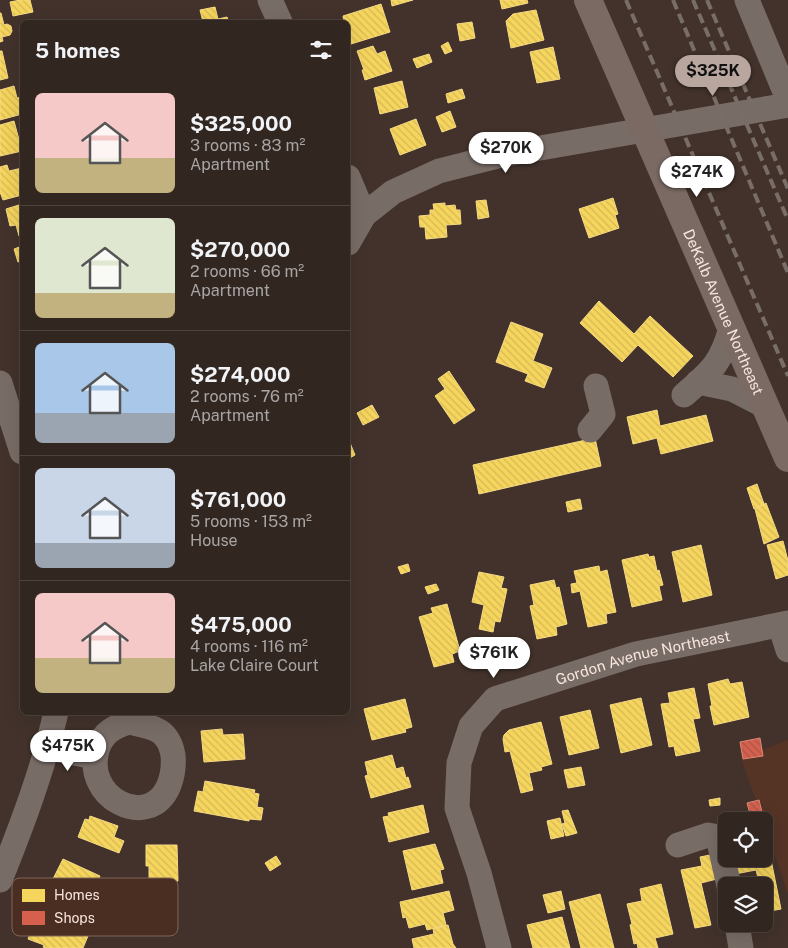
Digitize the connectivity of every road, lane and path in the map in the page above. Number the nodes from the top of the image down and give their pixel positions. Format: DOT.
graph roads {
  1 [pos="270,0"];
  2 [pos="588,0"];
  3 [pos="747,0"];
  4 [pos="279,20"];
  5 [pos="788,98"];
  6 [pos="788,105"];
  7 [pos="644,130"];
  8 [pos="350,182"];
  9 [pos="364,214"];
  10 [pos="350,239"];
  11 [pos="731,328"];
  12 [pos="0,383"];
  13 [pos="596,386"];
  14 [pos="765,406"];
  15 [pos="590,430"];
  16 [pos="20,446"];
  17 [pos="788,458"];
  18 [pos="784,624"];
  19 [pos="788,650"];
  20 [pos="55,715"];
  21 [pos="48,748"];
  22 [pos="95,757"];
  23 [pos="678,845"];
  24 [pos="727,877"];
  25 [pos="0,880"];
  26 [pos="739,932"];
  27 [pos="499,948"];
  28 [pos="742,948"];
  1 -- 4 [label="street"];
  2 -- 7 [label="main road, DeKalb Avenue Northeast"];
  3 -- 5 [label="street"];
  6 -- 7 [label="street"];
  7 -- 9 [label="street"];
  7 -- 11 [label="main road, DeKalb Avenue Northeast"];
  8 -- 9 [label="street"];
  9 -- 10 [label="street"];
  11 -- 14 [label="main road, DeKalb Avenue Northeast"];
  11 -- 14 [label="street"];
  12 -- 16 [label="street"];
  13 -- 15 [label="street"];
  14 -- 17 [label="main road, DeKalb Avenue Northeast"];
  18 -- 19 [label="street"];
  18 -- 27 [label="street, Gordon Avenue Northeast"];
  20 -- 21 [label="street"];
  21 -- 22 [label="street"];
  21 -- 25 [label="street"];
  23 -- 24 [label="street"];
  26 -- 28 [label="street"];
}
